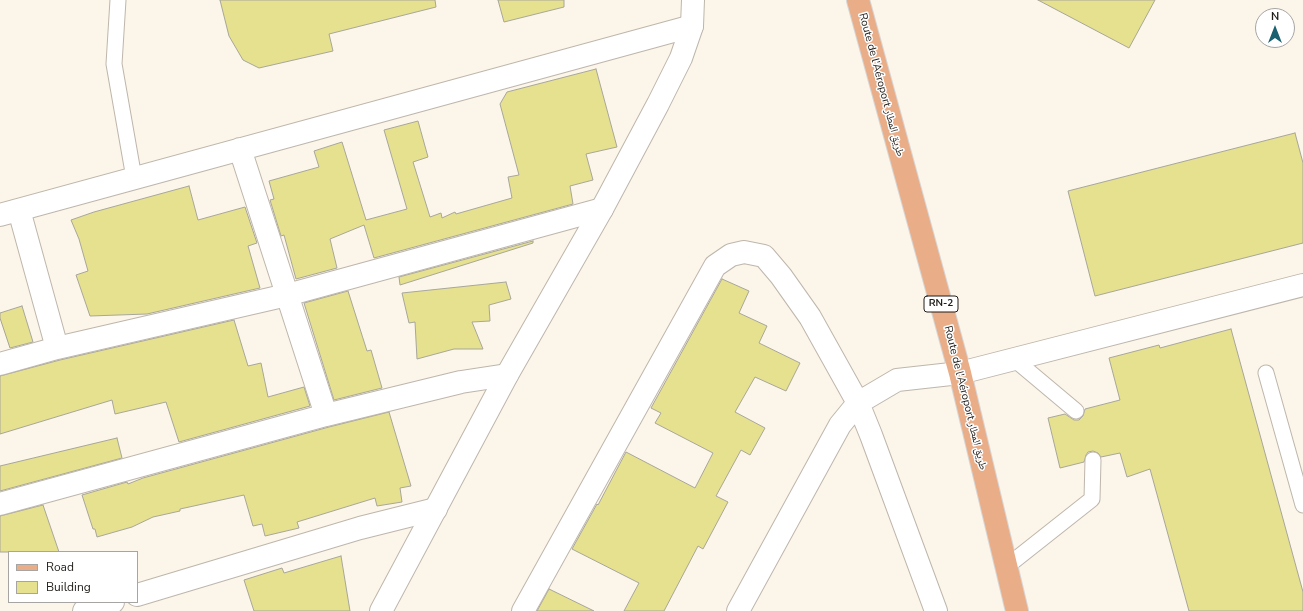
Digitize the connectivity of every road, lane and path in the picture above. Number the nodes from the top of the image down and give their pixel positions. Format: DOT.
graph roads {
  1 [pos="118,0"];
  2 [pos="693,0"];
  3 [pos="858,0"];
  4 [pos="692,26"];
  5 [pos="240,149"];
  6 [pos="134,178"];
  7 [pos="602,209"];
  8 [pos="10,213"];
  9 [pos="1303,285"];
  10 [pos="287,296"];
  11 [pos="57,348"];
  12 [pos="1014,360"];
  13 [pos="0,364"];
  14 [pos="960,373"];
  15 [pos="1266,373"];
  16 [pos="507,375"];
  17 [pos="858,402"];
  18 [pos="1076,411"];
  19 [pos="326,415"];
  20 [pos="1093,460"];
  21 [pos="0,504"];
  22 [pos="1303,505"];
  23 [pos="436,509"];
  24 [pos="1006,567"];
  25 [pos="138,595"];
  26 [pos="110,603"];
  27 [pos="84,611"];
  28 [pos="381,611"];
  29 [pos="523,611"];
  30 [pos="738,611"];
  31 [pos="936,611"];
  32 [pos="1017,611"];
  1 -- 6 [label="lane"];
  2 -- 4 [label="street"];
  3 -- 14 [label="main road, Route de l'Aéroport طريق المطار / RN-2"];
  4 -- 5 [label="street"];
  4 -- 7 [label="street"];
  5 -- 6 [label="street"];
  5 -- 10 [label="street"];
  6 -- 8 [label="street"];
  7 -- 10 [label="street"];
  7 -- 16 [label="street"];
  8 -- 11 [label="street"];
  9 -- 12 [label="street"];
  10 -- 11 [label="street"];
  10 -- 19 [label="street"];
  11 -- 13 [label="street"];
  12 -- 14 [label="street"];
  12 -- 18 [label="lane"];
  14 -- 17 [label="street"];
  14 -- 24 [label="main road, Route de l'Aéroport طريق المطار / RN-2"];
  15 -- 22 [label="lane"];
  16 -- 19 [label="street"];
  16 -- 23 [label="street"];
  17 -- 29 [label="street"];
  17 -- 30 [label="street"];
  17 -- 31 [label="street"];
  19 -- 21 [label="street"];
  20 -- 24 [label="lane"];
  23 -- 25 [label="street"];
  23 -- 28 [label="street"];
  24 -- 32 [label="main road, Route de l'Aéroport طريق المطار / RN-2"];
  26 -- 27 [label="street"];
}
